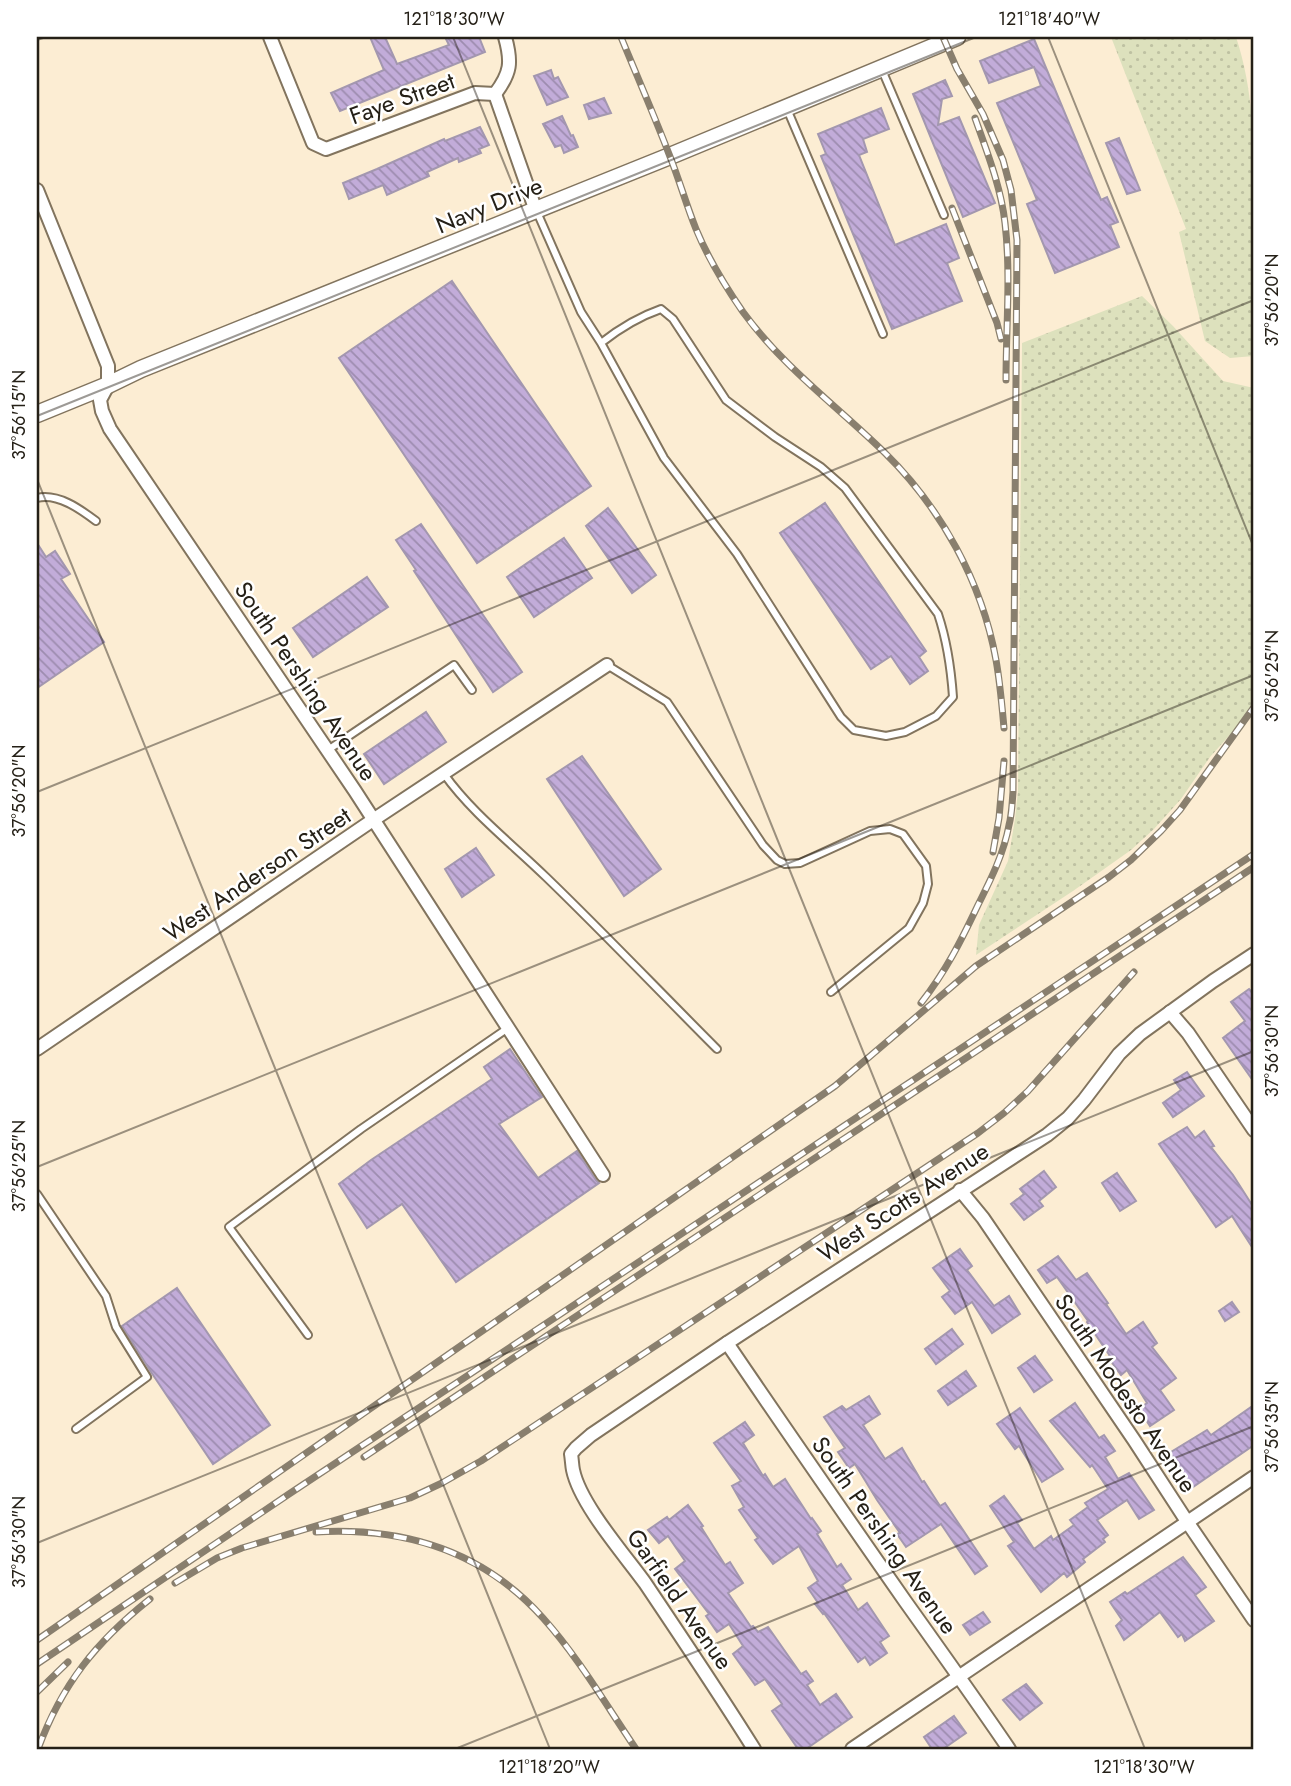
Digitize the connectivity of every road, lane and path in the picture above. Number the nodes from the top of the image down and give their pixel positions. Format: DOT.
graph roads {
  1 [pos="270,37"];
  2 [pos="505,37"];
  3 [pos="957,37"];
  4 [pos="882,68"];
  5 [pos="495,94"];
  6 [pos="786,108"];
  7 [pos="37,190"];
  8 [pos="536,211"];
  9 [pos="944,215"];
  10 [pos="883,334"];
  11 [pos="601,343"];
  12 [pos="108,385"];
  13 [pos="37,414"];
  14 [pos="37,498"];
  15 [pos="96,521"];
  16 [pos="607,665"];
  17 [pos="472,690"];
  18 [pos="327,750"];
  19 [pos="443,774"];
  20 [pos="373,820"];
  21 [pos="1254,954"];
  22 [pos="831,992"];
  23 [pos="1170,1012"];
  24 [pos="508,1028"];
  25 [pos="37,1049"];
  26 [pos="717,1049"];
  27 [pos="1254,1130"];
  28 [pos="603,1175"];
  29 [pos="960,1190"];
  30 [pos="37,1195"];
  31 [pos="308,1335"];
  32 [pos="727,1343"];
  33 [pos="76,1429"];
  34 [pos="573,1472"];
  35 [pos="1254,1477"];
  36 [pos="1188,1523"];
  37 [pos="1254,1620"];
  38 [pos="960,1676"];
  39 [pos="754,1749"];
  40 [pos="852,1749"];
  41 [pos="1009,1749"];
  1 -- 5 [label="street, Faye Street"];
  2 -- 5 [label="street"];
  3 -- 4 [label="street, Navy Drive"];
  4 -- 6 [label="street, Navy Drive"];
  4 -- 9 [label="lane"];
  5 -- 8 [label="street"];
  6 -- 8 [label="street, Navy Drive"];
  6 -- 10 [label="lane"];
  7 -- 12 [label="street, South Pershing Avenue"];
  8 -- 11 [label="lane"];
  8 -- 12 [label="street, Navy Drive"];
  11 -- 11 [label="lane"];
  12 -- 13 [label="street, Navy Drive"];
  12 -- 18 [label="street, South Pershing Avenue"];
  14 -- 15 [label="lane"];
  16 -- 19 [label="street, West Anderson Street"];
  16 -- 22 [label="lane"];
  17 -- 18 [label="lane"];
  18 -- 20 [label="street, South Pershing Avenue"];
  19 -- 20 [label="street, West Anderson Street"];
  19 -- 26 [label="lane"];
  20 -- 24 [label="street, South Pershing Avenue"];
  20 -- 25 [label="street, West Anderson Street"];
  21 -- 23 [label="street, West Scotts Avenue"];
  23 -- 27 [label="street"];
  23 -- 29 [label="street, West Scotts Avenue"];
  24 -- 28 [label="street, South Pershing Avenue"];
  24 -- 31 [label="lane"];
  29 -- 32 [label="street, West Scotts Avenue"];
  29 -- 36 [label="street, South Modesto Avenue"];
  30 -- 33 [label="lane"];
  32 -- 34 [label="street, West Scotts Avenue"];
  32 -- 38 [label="street, South Pershing Avenue"];
  34 -- 39 [label="street, Garfield Avenue"];
  35 -- 36 [label="street"];
  36 -- 37 [label="street, South Modesto Avenue"];
  36 -- 38 [label="street"];
  38 -- 40 [label="street"];
  38 -- 41 [label="street, South Pershing Avenue"];
}
